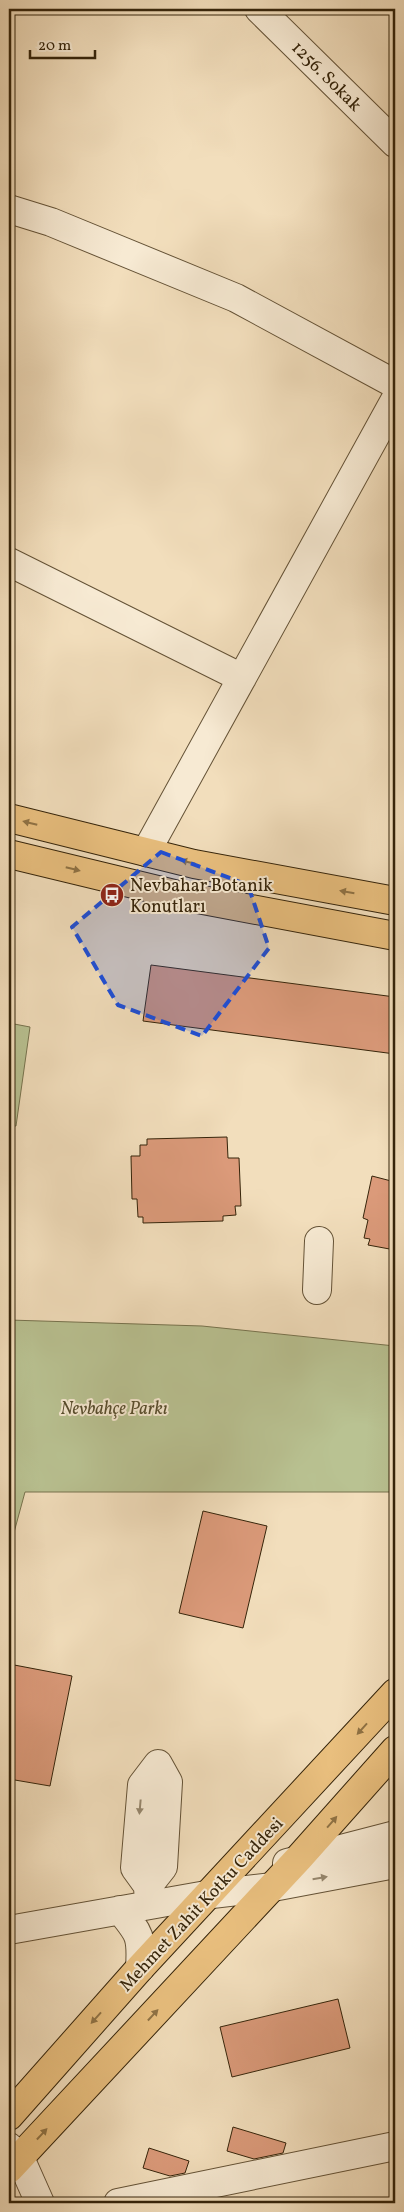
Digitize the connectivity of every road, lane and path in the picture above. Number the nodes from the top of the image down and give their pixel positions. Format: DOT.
graph roads {
  1 [pos="259,9"];
  2 [pos="391,129"];
  3 [pos="9,209"];
  4 [pos="395,384"];
  5 [pos="395,400"];
  6 [pos="9,562"];
  7 [pos="242,678"];
  8 [pos="9,818"];
  9 [pos="146,852"];
  10 [pos="9,854"];
  11 [pos="395,901"];
  12 [pos="395,936"];
  13 [pos="319,1241"];
  14 [pos="317,1290"];
  15 [pos="395,1693"];
  16 [pos="395,1750"];
  17 [pos="395,1835"];
  18 [pos="299,1858"];
  19 [pos="395,1864"];
  20 [pos="272,1887"];
  21 [pos="212,1894"];
  22 [pos="120,1910"];
  23 [pos="9,1930"];
  24 [pos="140,1968"];
  25 [pos="9,2116"];
  26 [pos="395,2146"];
  27 [pos="12,2158"];
  28 [pos="40,2203"];
  29 [pos="118,2203"];
  1 -- 2 [label="street, 1256. Sokak"];
  3 -- 4 [label="street"];
  5 -- 7 [label="street"];
  6 -- 7 [label="street"];
  7 -- 9 [label="street"];
  9 -- 8 [label="main road, one-way"];
  11 -- 9 [label="main road, one-way"];
  10 -- 12 [label="main road, one-way"];
  13 -- 14 [label="street"];
  15 -- 21 [label="main road, Mehmet Zahit Kotku Caddesi, one-way"];
  18 -- 16 [label="main road, one-way"];
  17 -- 18 [label="street"];
  18 -- 20 [label="main road"];
  18 -- 21 [label="street"];
  20 -- 19 [label="street, one-way"];
  20 -- 21 [label="street"];
  27 -- 20 [label="main road, one-way"];
  21 -- 22 [label="street"];
  21 -- 24 [label="main road, Mehmet Zahit Kotku Caddesi"];
  22 -- 23 [label="street"];
  22 -- 24 [label="street"];
  24 -- 25 [label="main road, Mehmet Zahit Kotku Caddesi, one-way"];
  26 -- 29 [label="street"];
  27 -- 28 [label="street"];
}
